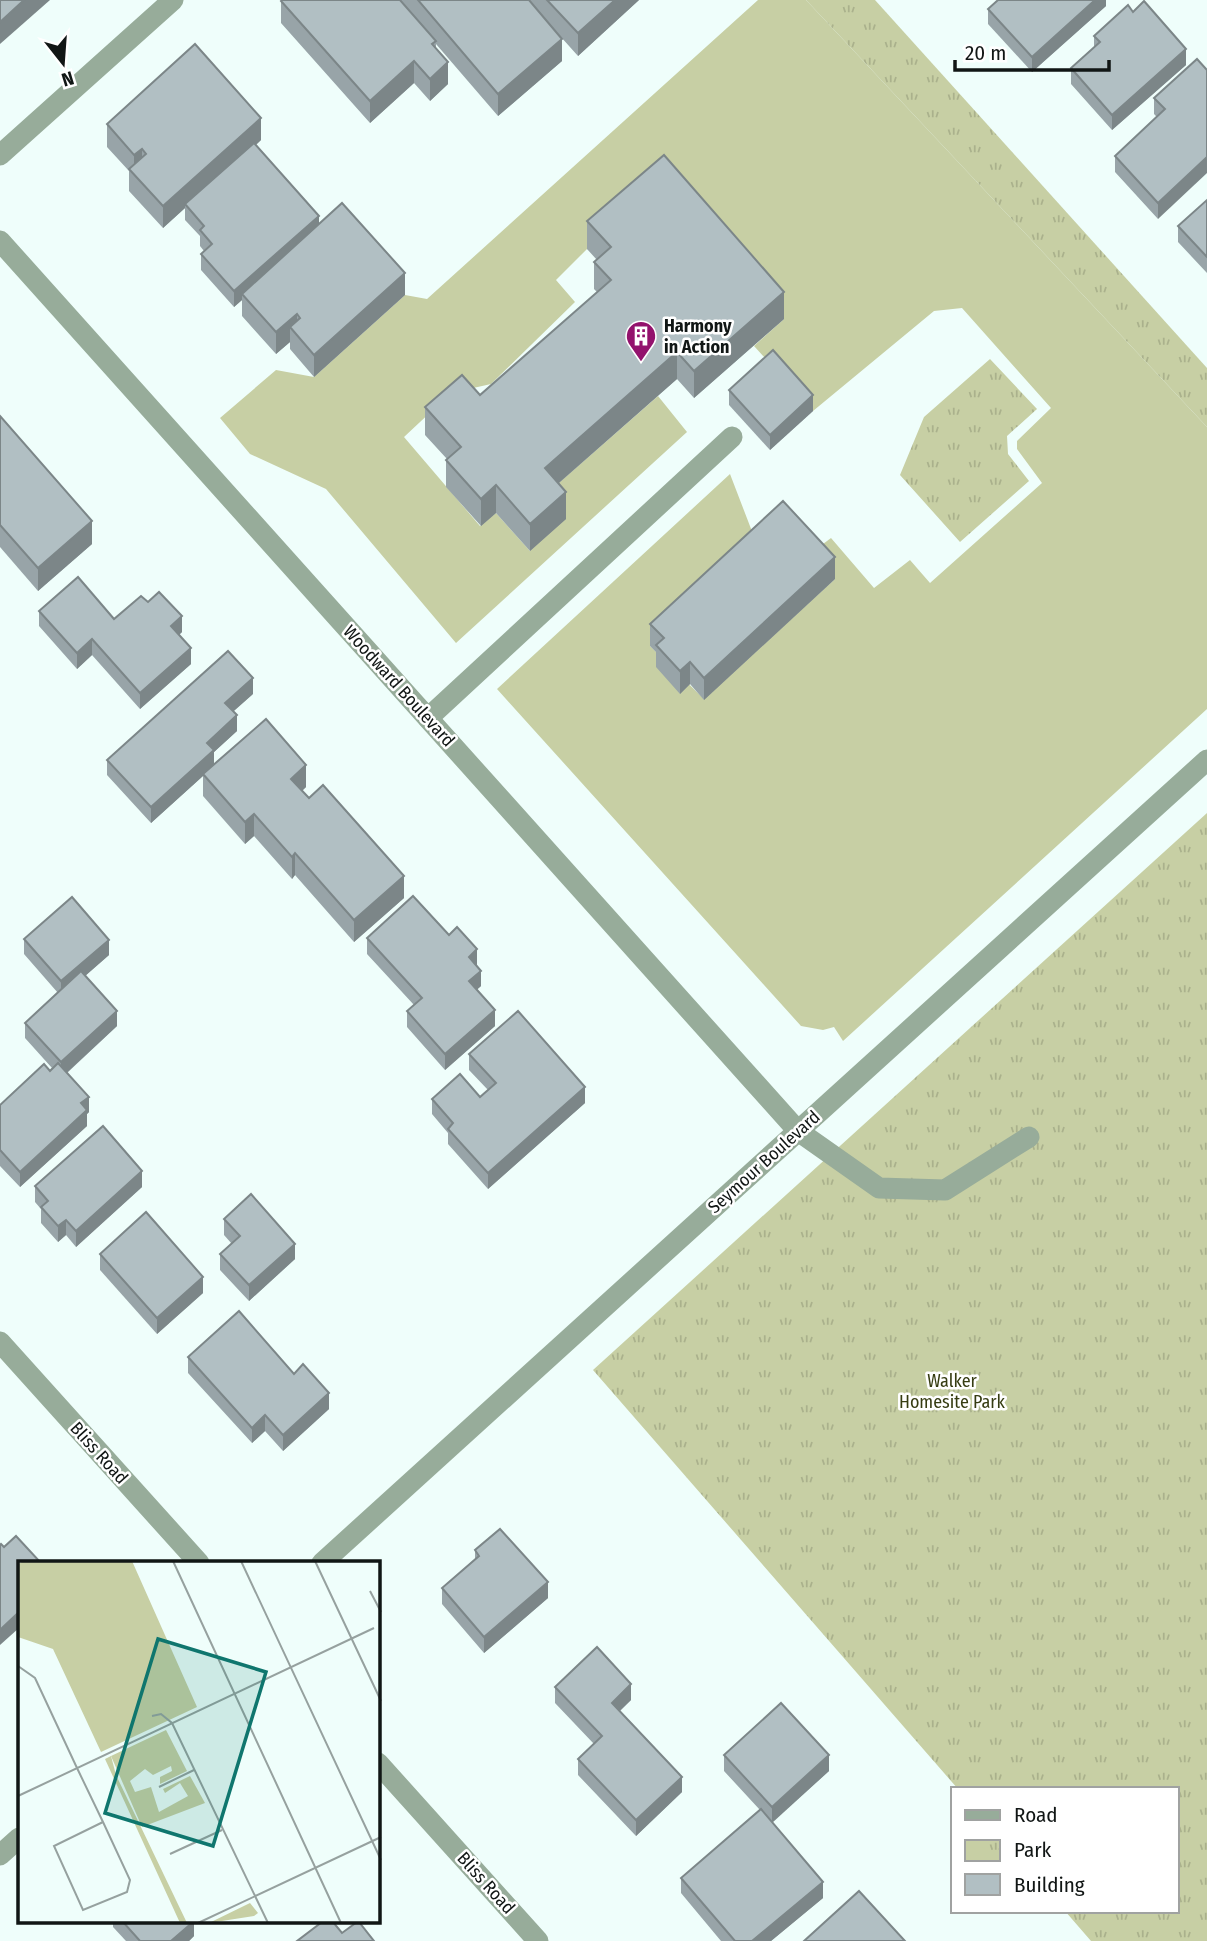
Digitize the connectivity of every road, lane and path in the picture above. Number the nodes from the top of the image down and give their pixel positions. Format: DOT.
graph roads {
  1 [pos="173,0"];
  2 [pos="0,155"];
  3 [pos="0,241"];
  4 [pos="732,437"];
  5 [pos="428,719"];
  6 [pos="1207,760"];
  7 [pos="798,1131"];
  8 [pos="1029,1137"];
  9 [pos="0,1342"];
  10 [pos="197,1561"];
  11 [pos="324,1561"];
  12 [pos="380,1765"];
  13 [pos="18,1839"];
  14 [pos="0,1856"];
  15 [pos="538,1941"];
  1 -- 2 [label="street"];
  3 -- 5 [label="street, Woodward Boulevard"];
  4 -- 5 [label="street"];
  5 -- 7 [label="street, Woodward Boulevard"];
  6 -- 7 [label="street, Seymour Boulevard"];
  7 -- 8 [label="street, Woodward Boulevard"];
  7 -- 11 [label="street, Seymour Boulevard"];
  9 -- 10 [label="street, Bliss Road"];
  12 -- 15 [label="street, Bliss Road"];
  13 -- 14 [label="street"];
}
